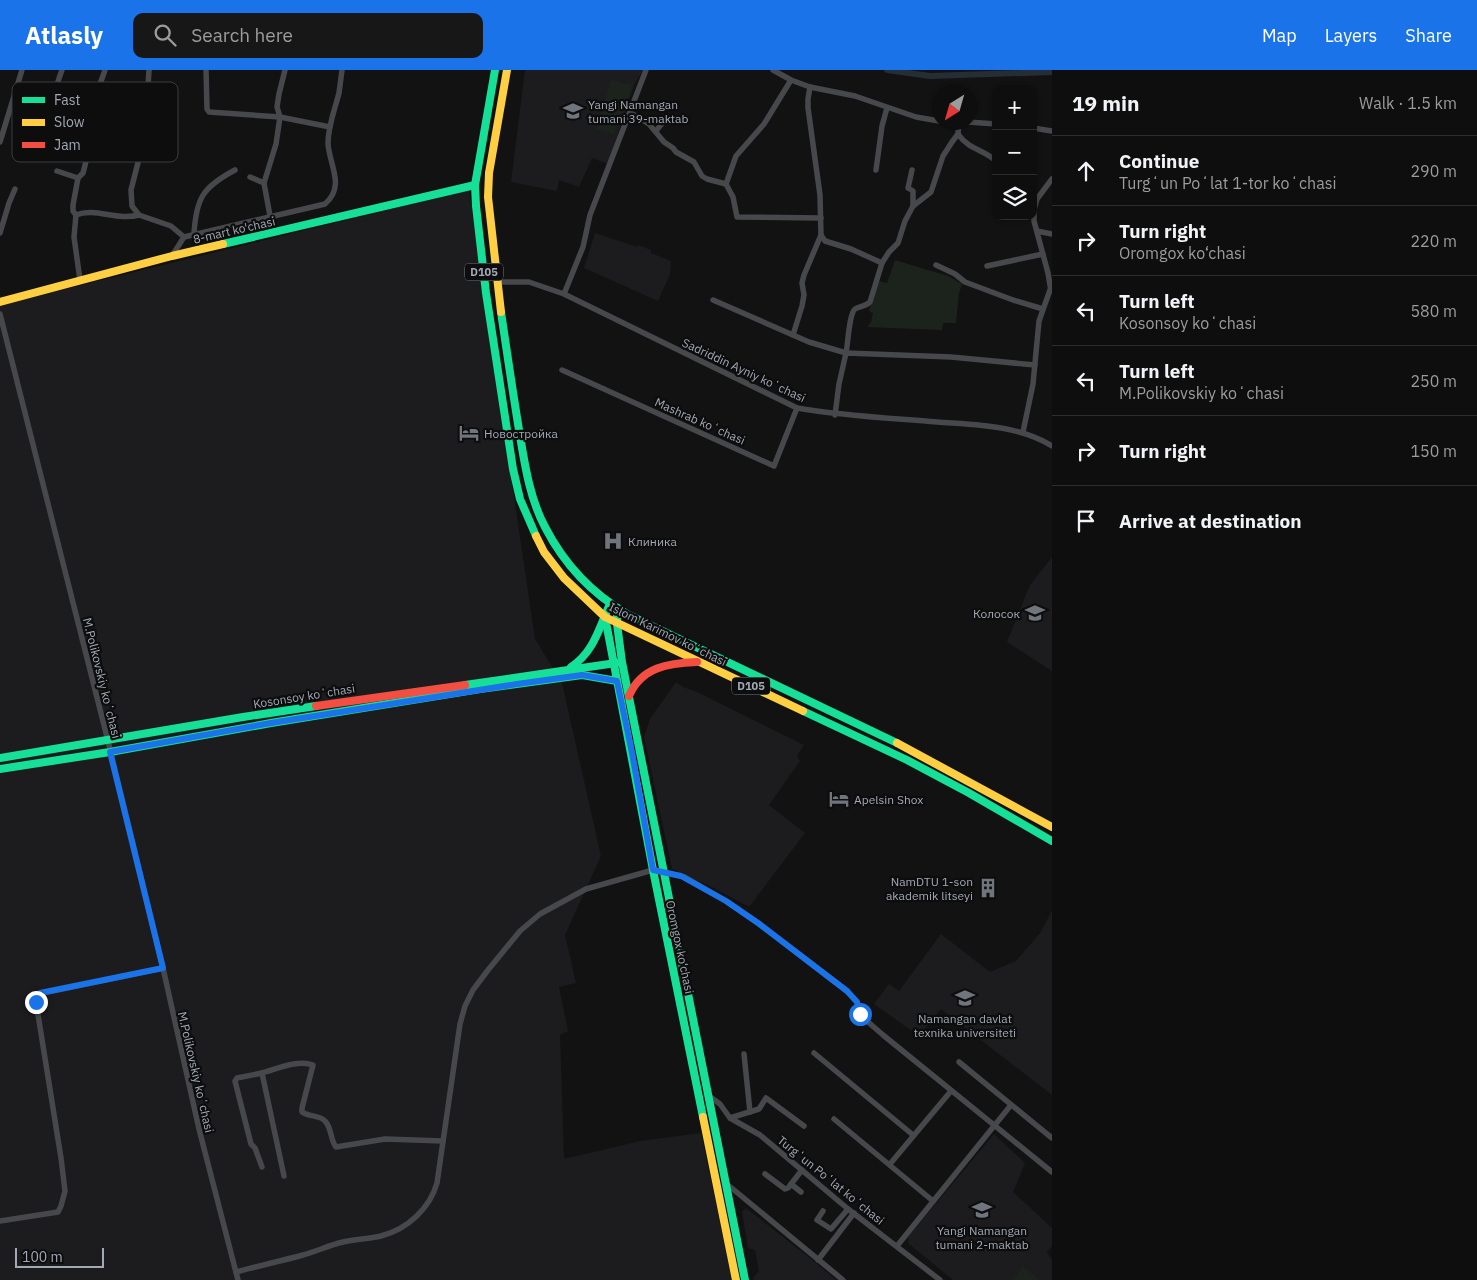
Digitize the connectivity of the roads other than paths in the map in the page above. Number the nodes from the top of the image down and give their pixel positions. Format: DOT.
graph roads {
  1 [pos="22,70"];
  2 [pos="62,70"];
  3 [pos="105,70"];
  4 [pos="206,70"];
  5 [pos="285,70"];
  6 [pos="342,70"];
  7 [pos="507,70"];
  8 [pos="646,70"];
  9 [pos="773,70"];
  10 [pos="494,71"];
  11 [pos="791,80"];
  12 [pos="18,82"];
  13 [pos="58,82"];
  14 [pos="101,82"];
  15 [pos="810,87"];
  16 [pos="12,103"];
  17 [pos="887,108"];
  18 [pos="631,113"];
  19 [pos="280,117"];
  20 [pos="685,120"];
  21 [pos="932,120"];
  22 [pos="977,123"];
  23 [pos="992,124"];
  24 [pos="330,127"];
  25 [pos="1037,129"];
  26 [pos="958,130"];
  27 [pos="656,131"];
  28 [pos="1052,131"];
  29 [pos="958,134"];
  30 [pos="0,142"];
  31 [pos="992,158"];
  32 [pos="86,162"];
  33 [pos="138,162"];
  34 [pos="235,170"];
  35 [pos="876,170"];
  36 [pos="912,170"];
  37 [pos="57,171"];
  38 [pos="250,177"];
  39 [pos="78,178"];
  40 [pos="1052,179"];
  41 [pos="264,184"];
  42 [pos="726,184"];
  43 [pos="475,185"];
  44 [pos="15,189"];
  45 [pos="1037,199"];
  46 [pos="913,206"];
  47 [pos="139,215"];
  48 [pos="76,216"];
  49 [pos="270,216"];
  50 [pos="822,218"];
  51 [pos="1035,220"];
  52 [pos="1037,231"];
  53 [pos="0,233"];
  54 [pos="194,234"];
  55 [pos="1052,234"];
  56 [pos="821,235"];
  57 [pos="184,237"];
  58 [pos="1043,254"];
  59 [pos="172,256"];
  60 [pos="882,263"];
  61 [pos="936,265"];
  62 [pos="987,266"];
  63 [pos="80,280"];
  64 [pos="497,282"];
  65 [pos="1051,292"];
  66 [pos="564,294"];
  67 [pos="713,300"];
  68 [pos="0,302"];
  69 [pos="1043,309"];
  70 [pos="0,314"];
  71 [pos="793,335"];
  72 [pos="846,353"];
  73 [pos="1035,365"];
  74 [pos="562,370"];
  75 [pos="797,408"];
  76 [pos="835,415"];
  77 [pos="1023,432"];
  78 [pos="1052,446"];
  79 [pos="614,606"];
  80 [pos="605,617"];
  81 [pos="617,624"];
  82 [pos="622,662"];
  83 [pos="701,662"];
  84 [pos="613,663"];
  85 [pos="567,669"];
  86 [pos="617,681"];
  87 [pos="629,696"];
  88 [pos="108,741"];
  89 [pos="110,752"];
  90 [pos="0,758"];
  91 [pos="0,769"];
  92 [pos="1051,826"];
  93 [pos="1045,836"];
  94 [pos="1052,841"];
  95 [pos="653,870"];
  96 [pos="664,872"];
  97 [pos="163,968"];
  98 [pos="814,1053"];
  99 [pos="744,1054"];
  100 [pos="959,1062"];
  101 [pos="262,1074"];
  102 [pos="950,1091"];
  103 [pos="710,1096"];
  104 [pos="1011,1105"];
  105 [pos="750,1112"];
  106 [pos="730,1118"];
  107 [pos="834,1119"];
  108 [pos="804,1126"];
  109 [pos="994,1127"];
  110 [pos="913,1135"];
  111 [pos="1052,1138"];
  112 [pos="443,1141"];
  113 [pos="890,1164"];
  114 [pos="724,1166"];
  115 [pos="262,1167"];
  116 [pos="713,1169"];
  117 [pos="802,1170"];
  118 [pos="1052,1172"];
  119 [pos="765,1174"];
  120 [pos="284,1176"];
  121 [pos="791,1184"];
  122 [pos="728,1185"];
  123 [pos="802,1192"];
  124 [pos="933,1201"];
  125 [pos="848,1209"];
  126 [pos="823,1211"];
  127 [pos="854,1213"];
  128 [pos="0,1221"];
  129 [pos="897,1246"];
  130 [pos="818,1260"];
  131 [pos="236,1272"];
  132 [pos="238,1280"];
  133 [pos="736,1280"];
  134 [pos="746,1280"];
  135 [pos="844,1280"];
  136 [pos="940,1280"];
  1 -- 12 [label="street"];
  2 -- 13 [label="street"];
  3 -- 14 [label="street"];
  4 -- 19 [label="street"];
  5 -- 19 [label="street"];
  6 -- 24 [label="street"];
  7 -- 64 [label="main road, Islom Karimov koʻchasi / D105"];
  8 -- 18 [label="street"];
  9 -- 11 [label="street"];
  10 -- 43 [label="main road, Islom Karimov koʻchasi / D105"];
  11 -- 15 [label="street"];
  11 -- 42 [label="street"];
  15 -- 17 [label="street"];
  15 -- 50 [label="street"];
  16 -- 30 [label="street"];
  17 -- 21 [label="street"];
  17 -- 35 [label="street"];
  18 -- 27 [label="street"];
  18 -- 66 [label="street"];
  19 -- 24 [label="street"];
  19 -- 41 [label="street"];
  20 -- 27 [label="street"];
  22 -- 23 [label="street"];
  24 -- 49 [label="street"];
  25 -- 28 [label="street"];
  26 -- 29 [label="street"];
  27 -- 42 [label="street"];
  29 -- 31 [label="street"];
  29 -- 46 [label="street"];
  32 -- 39 [label="street"];
  33 -- 47 [label="street"];
  34 -- 54 [label="street"];
  36 -- 46 [label="street"];
  37 -- 39 [label="street"];
  38 -- 41 [label="street"];
  39 -- 48 [label="street"];
  40 -- 45 [label="street"];
  41 -- 49 [label="street"];
  42 -- 50 [label="street"];
  43 -- 59 [label="main road, 8-mart ko'chasi"];
  43 -- 80 [label="main road, Islom Karimov koʻchasi / D105"];
  44 -- 53 [label="street"];
  46 -- 60 [label="street"];
  47 -- 48 [label="street"];
  47 -- 57 [label="street"];
  48 -- 63 [label="street"];
  49 -- 54 [label="street"];
  50 -- 56 [label="street"];
  51 -- 52 [label="street"];
  52 -- 55 [label="street"];
  52 -- 58 [label="street"];
  54 -- 57 [label="street"];
  56 -- 60 [label="street"];
  56 -- 71 [label="street"];
  57 -- 59 [label="street"];
  58 -- 62 [label="street"];
  58 -- 65 [label="street"];
  59 -- 63 [label="main road, 8-mart ko'chasi"];
  60 -- 72 [label="street"];
  61 -- 69 [label="street"];
  63 -- 68 [label="main road, 8-mart ko'chasi"];
  64 -- 66 [label="street, Sadriddin Ayniy koʻchasi"];
  64 -- 79 [label="main road, Islom Karimov koʻchasi / D105"];
  65 -- 69 [label="street"];
  66 -- 75 [label="street, Sadriddin Ayniy koʻchasi"];
  67 -- 71 [label="street"];
  69 -- 73 [label="street"];
  70 -- 88 [label="street, M.Polikovskiy koʻchasi"];
  71 -- 72 [label="street"];
  72 -- 73 [label="street"];
  72 -- 76 [label="street"];
  73 -- 77 [label="street"];
  74 -- 75 [label="street, Mashrab koʻchasi"];
  75 -- 76 [label="street, Sadriddin Ayniy koʻchasi"];
  76 -- 77 [label="street, Sadriddin Ayniy koʻchasi"];
  77 -- 78 [label="street, Sadriddin Ayniy koʻchasi"];
  79 -- 80 [label="main road"];
  79 -- 81 [label="main road, Oromgox ko‘chasi"];
  79 -- 92 [label="main road, Islom Karimov koʻchasi / D105"];
  80 -- 81 [label="main road, Islom Karimov koʻchasi / D105"];
  80 -- 84 [label="main road, Oromgox ko‘chasi"];
  80 -- 85 [label="main road"];
  81 -- 82 [label="main road, Oromgox ko‘chasi"];
  81 -- 83 [label="main road, Islom Karimov koʻchasi / D105"];
  82 -- 84 [label="main road, Kosonsoy koʻchasi"];
  82 -- 87 [label="main road, Oromgox ko‘chasi"];
  83 -- 87 [label="main road"];
  83 -- 93 [label="main road, Islom Karimov koʻchasi / D105"];
  84 -- 85 [label="main road, Kosonsoy koʻchasi"];
  84 -- 86 [label="main road, Oromgox ko‘chasi"];
  85 -- 88 [label="main road, Kosonsoy koʻchasi"];
  86 -- 89 [label="main road, Kosonsoy koʻchasi"];
  86 -- 95 [label="main road, Oromgox ko‘chasi"];
  87 -- 96 [label="main road, Oromgox ko‘chasi"];
  88 -- 89 [label="street, M.Polikovskiy koʻchasi"];
  88 -- 90 [label="main road, Kosonsoy koʻchasi"];
  89 -- 91 [label="main road, Kosonsoy koʻchasi"];
  89 -- 97 [label="street, M.Polikovskiy koʻchasi"];
  92 -- 93 [label="main road"];
  93 -- 94 [label="main road, Islom Karimov koʻchasi / D105"];
  95 -- 96 [label="street"];
  95 -- 112 [label="street"];
  95 -- 116 [label="main road, Oromgox ko‘chasi"];
  96 -- 102 [label="street"];
  96 -- 103 [label="main road, Oromgox ko‘chasi"];
  97 -- 128 [label="street"];
  97 -- 131 [label="street, M.Polikovskiy koʻchasi"];
  98 -- 110 [label="street"];
  99 -- 105 [label="street"];
  100 -- 104 [label="street"];
  101 -- 112 [label="street"];
  101 -- 115 [label="street"];
  101 -- 120 [label="street"];
  102 -- 109 [label="street"];
  102 -- 110 [label="street"];
  103 -- 106 [label="street, Turgʻun Poʻlat koʻchasi"];
  103 -- 114 [label="main road, Oromgox ko‘chasi"];
  104 -- 109 [label="street"];
  104 -- 111 [label="street"];
  105 -- 106 [label="street"];
  105 -- 108 [label="street"];
  106 -- 117 [label="street, Turgʻun Poʻlat koʻchasi"];
  107 -- 113 [label="street"];
  109 -- 118 [label="street"];
  109 -- 124 [label="street"];
  110 -- 113 [label="street"];
  112 -- 131 [label="street"];
  113 -- 124 [label="street"];
  114 -- 116 [label="main road"];
  114 -- 122 [label="main road, Oromgox ko‘chasi"];
  116 -- 133 [label="main road, Oromgox ko‘chasi"];
  117 -- 121 [label="street"];
  117 -- 125 [label="street, Turgʻun Poʻlat koʻchasi"];
  119 -- 121 [label="street"];
  121 -- 123 [label="street"];
  122 -- 130 [label="street"];
  122 -- 134 [label="main road, Oromgox ko‘chasi"];
  124 -- 129 [label="street"];
  125 -- 126 [label="street"];
  125 -- 127 [label="street, Turgʻun Poʻlat koʻchasi"];
  127 -- 129 [label="street, Turgʻun Poʻlat koʻchasi"];
  127 -- 130 [label="street"];
  129 -- 136 [label="street, Turgʻun Poʻlat koʻchasi"];
  130 -- 135 [label="street"];
  131 -- 132 [label="street, M.Polikovskiy koʻchasi"];
}
